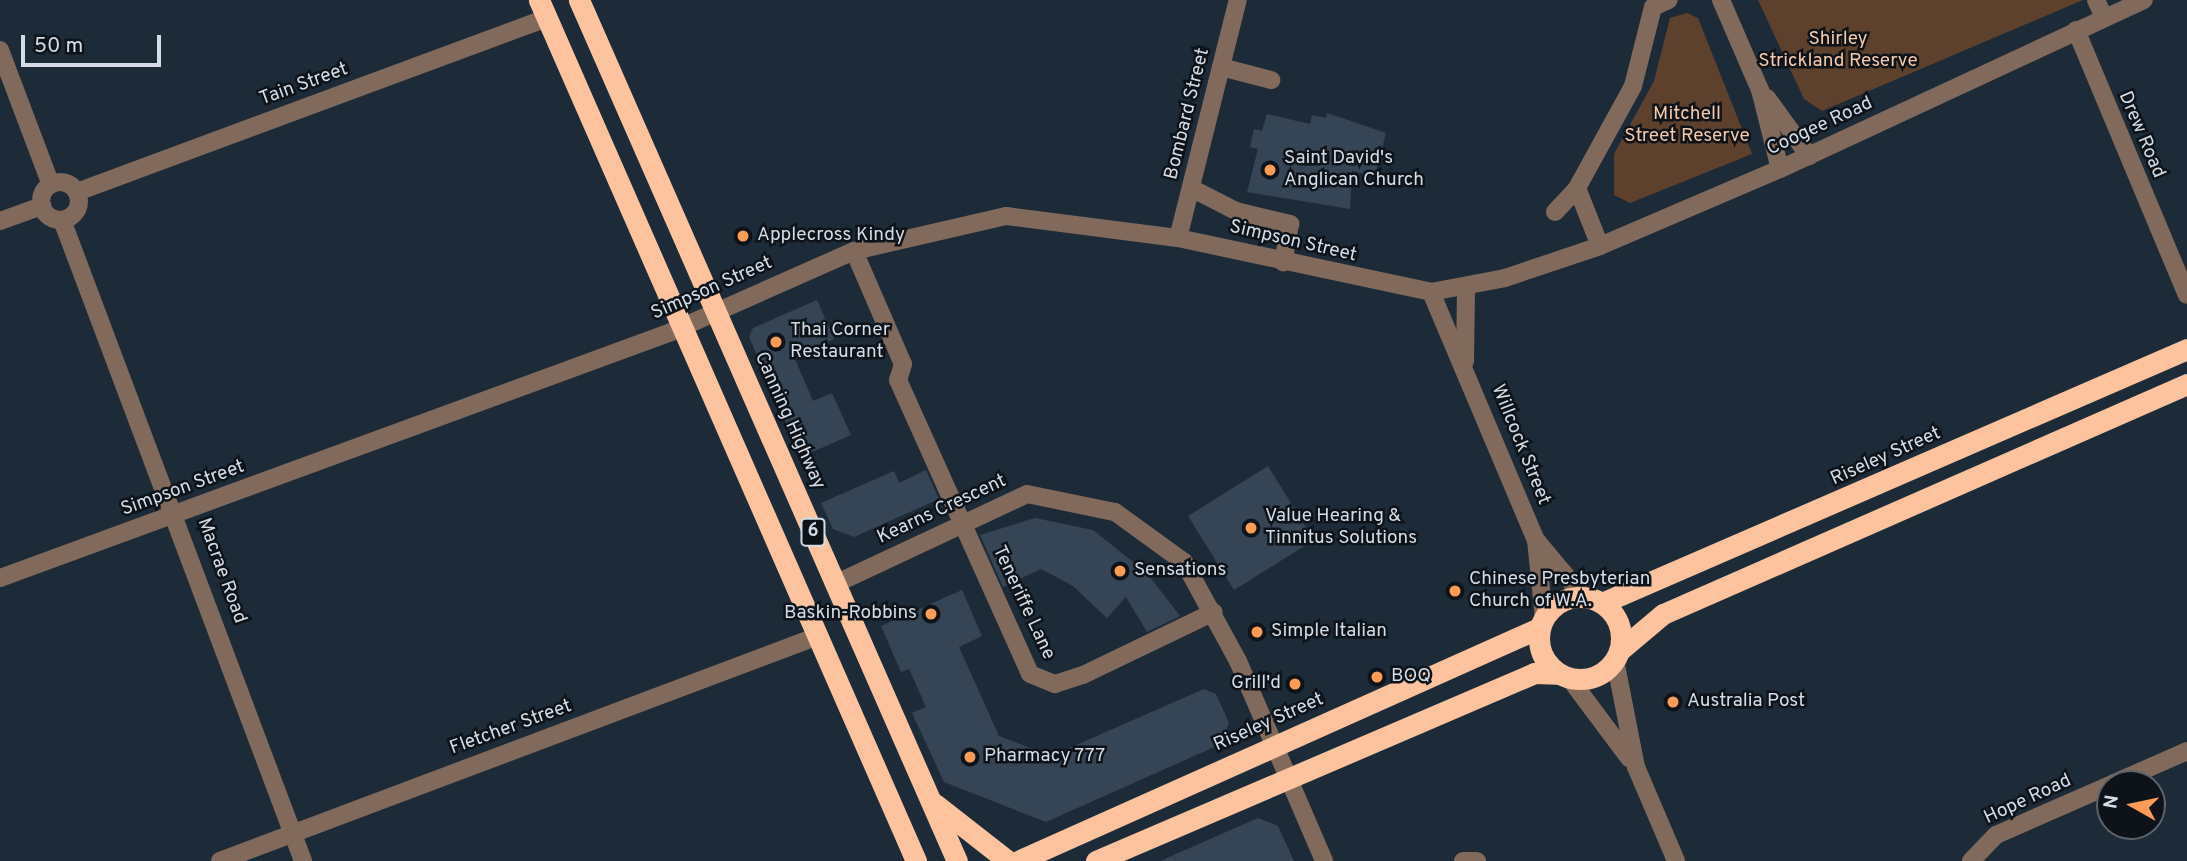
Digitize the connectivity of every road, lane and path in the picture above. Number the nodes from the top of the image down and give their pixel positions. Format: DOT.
graph roads {
  1 [pos="579,0"];
  2 [pos="1238,0"];
  3 [pos="1721,0"];
  4 [pos="2096,0"];
  5 [pos="2144,0"];
  6 [pos="1658,2"];
  7 [pos="543,9"];
  8 [pos="2104,17"];
  9 [pos="2076,30"];
  10 [pos="0,50"];
  11 [pos="1221,67"];
  12 [pos="1271,80"];
  13 [pos="1760,90"];
  14 [pos="1809,156"];
  15 [pos="1780,169"];
  16 [pos="51,185"];
  17 [pos="1191,188"];
  18 [pos="1577,188"];
  19 [pos="77,192"];
  20 [pos="42,205"];
  21 [pos="1555,212"];
  22 [pos="62,220"];
  23 [pos="0,221"];
  24 [pos="1178,238"];
  25 [pos="1600,246"];
  26 [pos="854,250"];
  27 [pos="1283,262"];
  28 [pos="1466,287"];
  29 [pos="1431,292"];
  30 [pos="2187,295"];
  31 [pos="716,310"];
  32 [pos="682,326"];
  33 [pos="2187,349"];
  34 [pos="1465,366"];
  35 [pos="2187,384"];
  36 [pos="177,513"];
  37 [pos="963,520"];
  38 [pos="1536,540"];
  39 [pos="0,578"];
  40 [pos="835,584"];
  41 [pos="1592,600"];
  42 [pos="1214,612"];
  43 [pos="1541,624"];
  44 [pos="818,636"];
  45 [pos="1617,655"];
  46 [pos="1564,676"];
  47 [pos="1274,746"];
  48 [pos="2187,751"];
  49 [pos="1636,767"];
  50 [pos="2143,770"];
  51 [pos="1288,778"];
  52 [pos="2096,791"];
  53 [pos="930,800"];
  54 [pos="293,832"];
  55 [pos="219,861"];
  56 [pos="303,861"];
  57 [pos="916,861"];
  58 [pos="957,861"];
  59 [pos="1008,861"];
  60 [pos="1018,861"];
  61 [pos="1096,861"];
  62 [pos="1324,861"];
  63 [pos="1463,861"];
  64 [pos="1477,861"];
  65 [pos="1676,861"];
  66 [pos="1971,861"];
  1 -- 31 [label="highway, Canning Highway / 6"];
  2 -- 11 [label="street, Bombard Street"];
  3 -- 13 [label="street"];
  4 -- 8 [label="street"];
  5 -- 8 [label="street, Coogee Road"];
  6 -- 18 [label="street"];
  7 -- 19 [label="street, Tain Street"];
  7 -- 32 [label="highway, 6"];
  8 -- 9 [label="street, Coogee Road"];
  9 -- 14 [label="street, Coogee Road"];
  9 -- 30 [label="street, Drew Road"];
  10 -- 16 [label="street"];
  11 -- 12 [label="street"];
  11 -- 17 [label="street, Bombard Street"];
  13 -- 14 [label="street"];
  13 -- 15 [label="street"];
  14 -- 15 [label="street, Coogee Road"];
  15 -- 25 [label="street, Coogee Road"];
  16 -- 19 [label="street"];
  16 -- 20 [label="street"];
  17 -- 24 [label="street, Bombard Street"];
  17 -- 27 [label="street"];
  18 -- 21 [label="street"];
  18 -- 25 [label="street"];
  19 -- 22 [label="street"];
  20 -- 22 [label="street"];
  20 -- 23 [label="street"];
  22 -- 36 [label="street, Macrae Road"];
  24 -- 26 [label="street, Simpson Street"];
  24 -- 27 [label="street, Simpson Street"];
  25 -- 28 [label="street, Coogee Road"];
  26 -- 31 [label="street, Simpson Street"];
  26 -- 37 [label="street, Teneriffe Lane"];
  27 -- 29 [label="street, Simpson Street"];
  28 -- 29 [label="street, Simpson Street"];
  28 -- 34 [label="street, Willcock Street"];
  29 -- 34 [label="street, Willcock Street"];
  31 -- 32 [label="street, Simpson Street"];
  31 -- 40 [label="highway, Canning Highway / 6"];
  32 -- 36 [label="street, Simpson Street"];
  32 -- 44 [label="highway, 6"];
  33 -- 41 [label="highway, Riseley Street"];
  34 -- 38 [label="street, Willcock Street"];
  35 -- 45 [label="highway"];
  36 -- 39 [label="street, Simpson Street"];
  36 -- 54 [label="street, Macrae Road"];
  37 -- 40 [label="street, Kearns Crescent"];
  37 -- 42 [label="street, Kearns Crescent"];
  37 -- 42 [label="street, Teneriffe Lane"];
  38 -- 41 [label="street, Willcock Street"];
  38 -- 43 [label="street, Willcock Street"];
  40 -- 53 [label="highway, Canning Highway / 6"];
  41 -- 43 [label="highway, Riseley Street"];
  41 -- 45 [label="highway"];
  42 -- 47 [label="street, Kearns Crescent"];
  43 -- 46 [label="highway"];
  43 -- 47 [label="highway, Riseley Street"];
  44 -- 54 [label="street, Fletcher Street"];
  44 -- 57 [label="highway, 6"];
  45 -- 46 [label="highway"];
  45 -- 49 [label="street"];
  46 -- 49 [label="street"];
  46 -- 51 [label="highway"];
  47 -- 51 [label="street, Kearns Crescent"];
  47 -- 60 [label="highway, Riseley Street"];
  48 -- 50 [label="street, Hope Road"];
  49 -- 65 [label="street"];
  51 -- 61 [label="highway"];
  51 -- 62 [label="street, Kearns Crescent"];
  52 -- 66 [label="street, Hope Road"];
  53 -- 58 [label="highway, Canning Highway / 6"];
  53 -- 59 [label="highway"];
  54 -- 55 [label="street, Fletcher Street"];
  54 -- 56 [label="street, Macrae Road"];
  63 -- 64 [label="street"];
}
